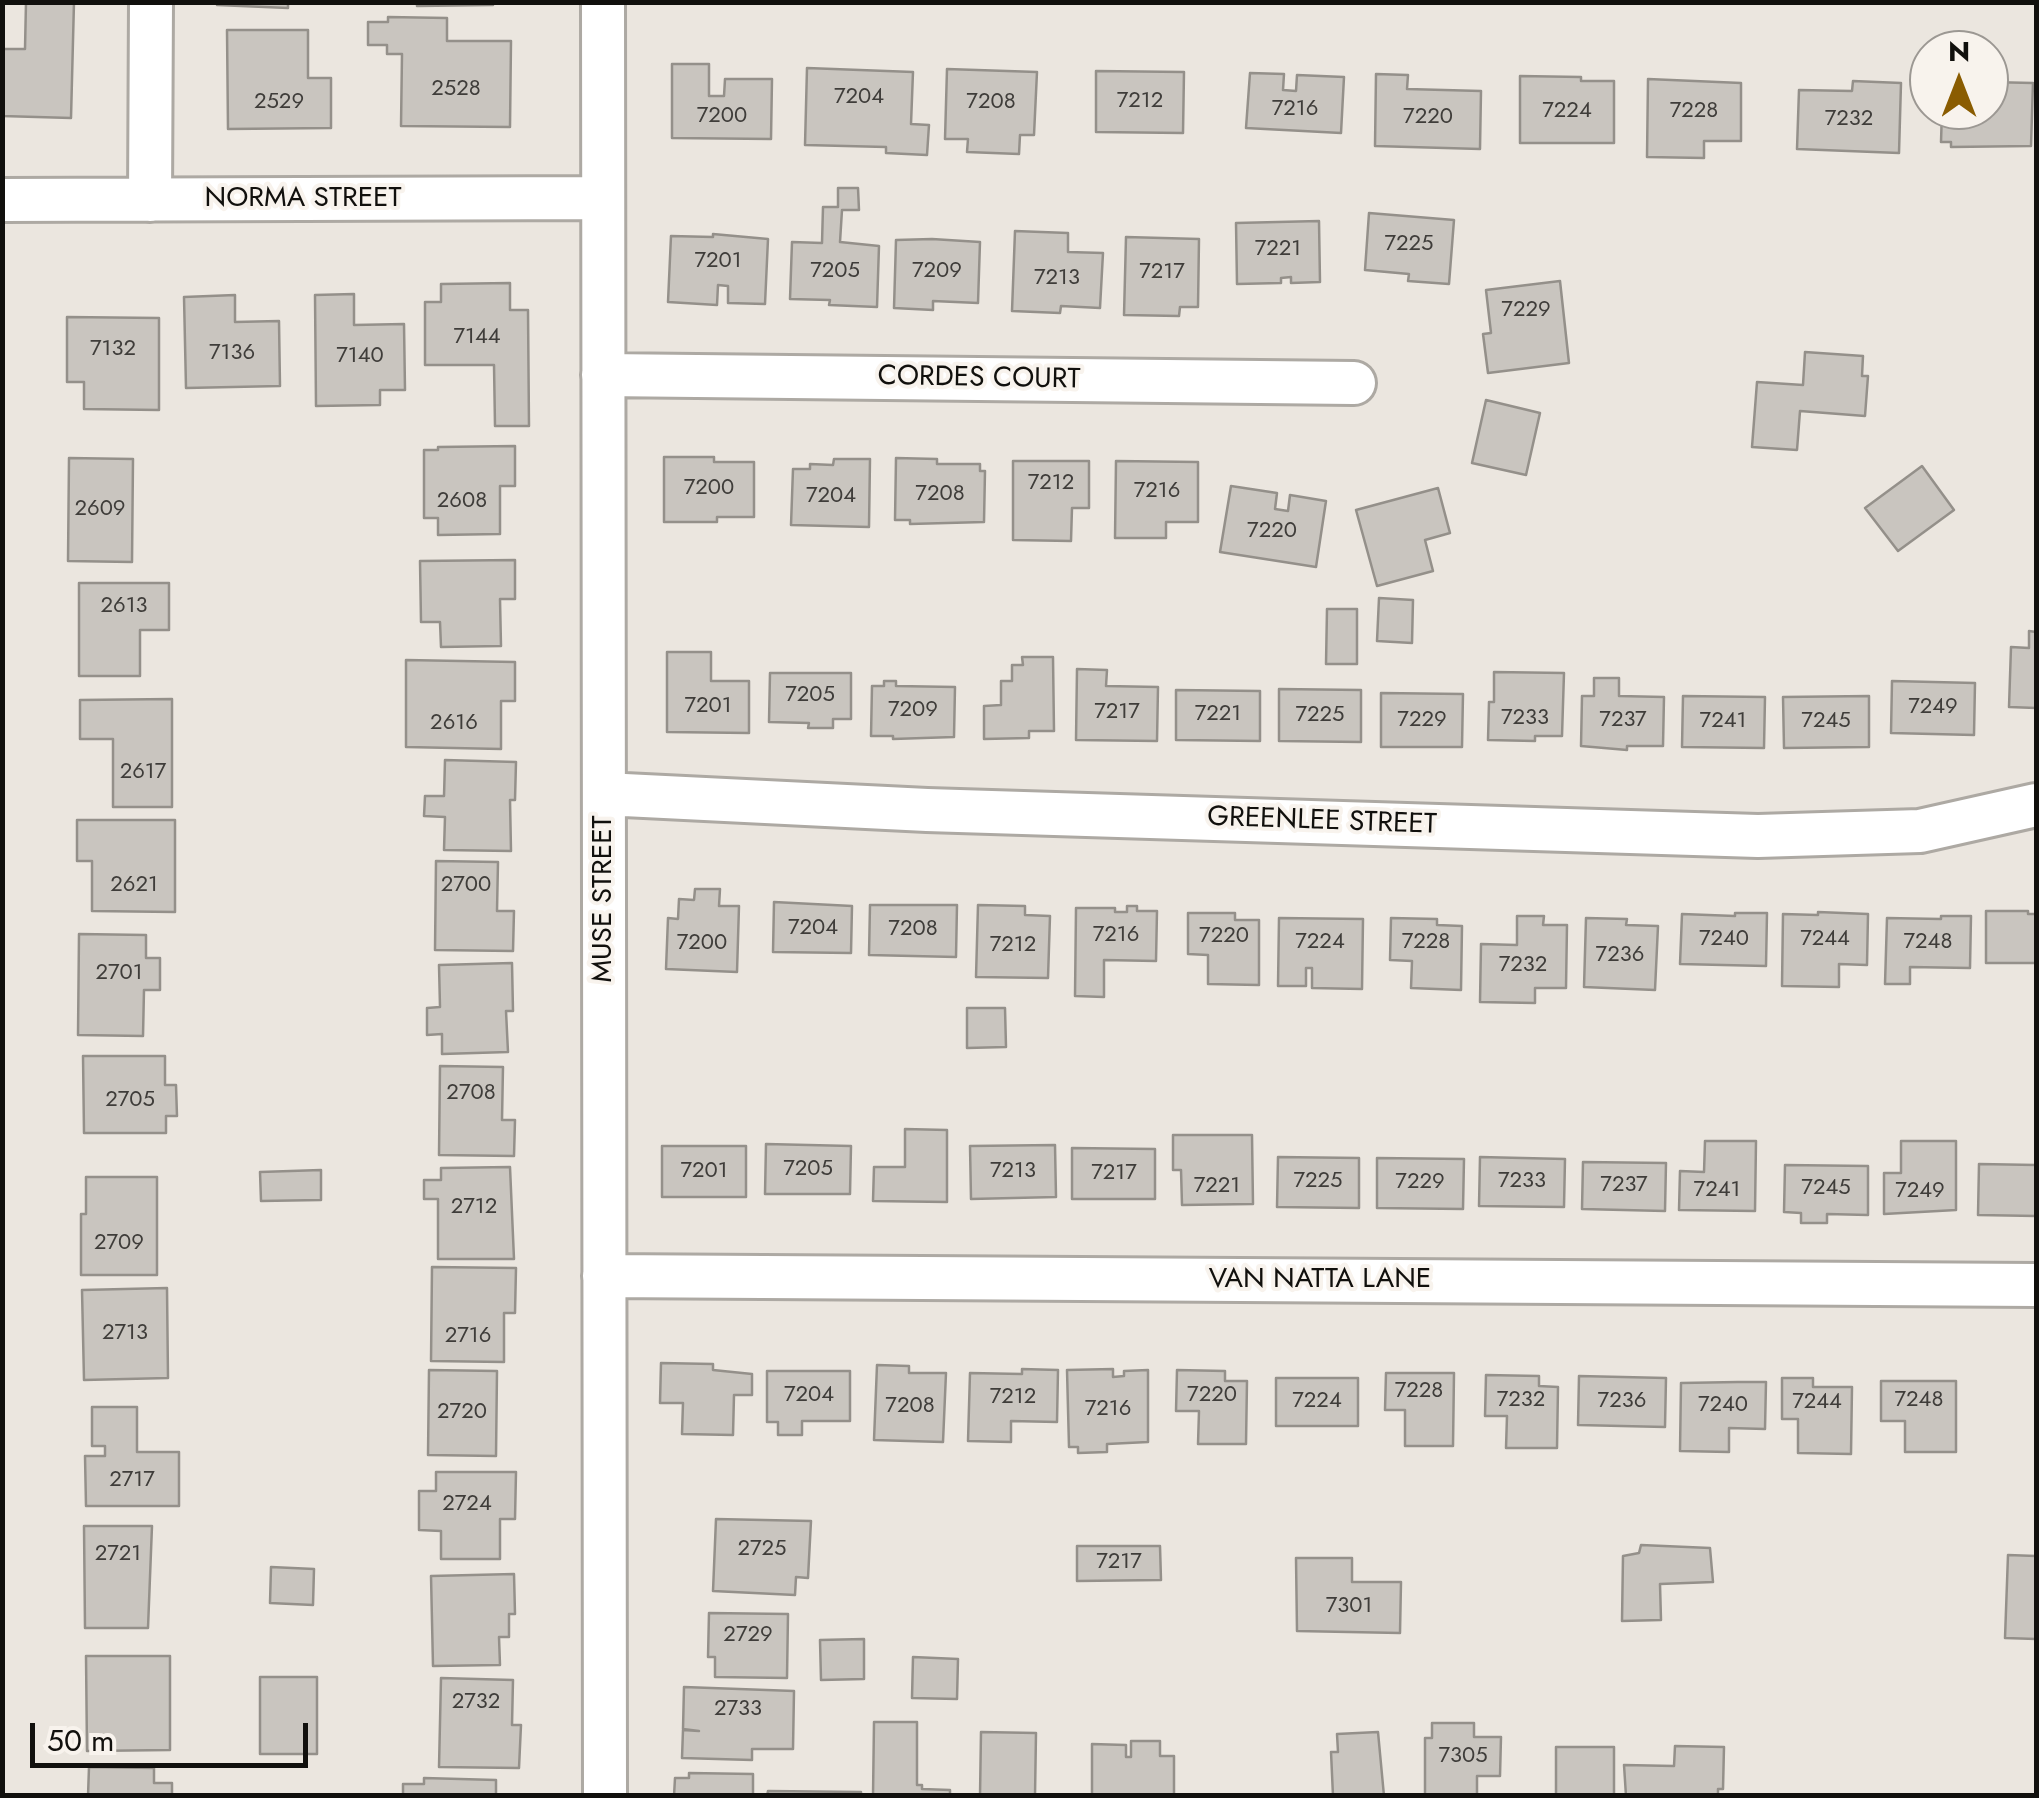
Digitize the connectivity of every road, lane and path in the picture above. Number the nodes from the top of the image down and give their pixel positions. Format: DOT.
graph roads {
  1 [pos="151,2"];
  2 [pos="603,2"];
  3 [pos="603,198"];
  4 [pos="2,200"];
  5 [pos="150,200"];
  6 [pos="603,375"];
  7 [pos="1354,383"];
  8 [pos="604,794"];
  9 [pos="2036,805"];
  10 [pos="604,1276"];
  11 [pos="2036,1285"];
  12 [pos="605,1796"];
  1 -- 5 [label="street"];
  2 -- 3 [label="street, MUSE STREET"];
  3 -- 5 [label="street, NORMA STREET"];
  3 -- 6 [label="street, MUSE STREET"];
  4 -- 5 [label="street, NORMA STREET"];
  6 -- 7 [label="street, CORDES COURT"];
  6 -- 8 [label="street, MUSE STREET"];
  8 -- 9 [label="street, GREENLEE STREET"];
  8 -- 10 [label="street, MUSE STREET"];
  10 -- 11 [label="street, VAN NATTA LANE"];
  10 -- 12 [label="street, MUSE STREET"];
}
